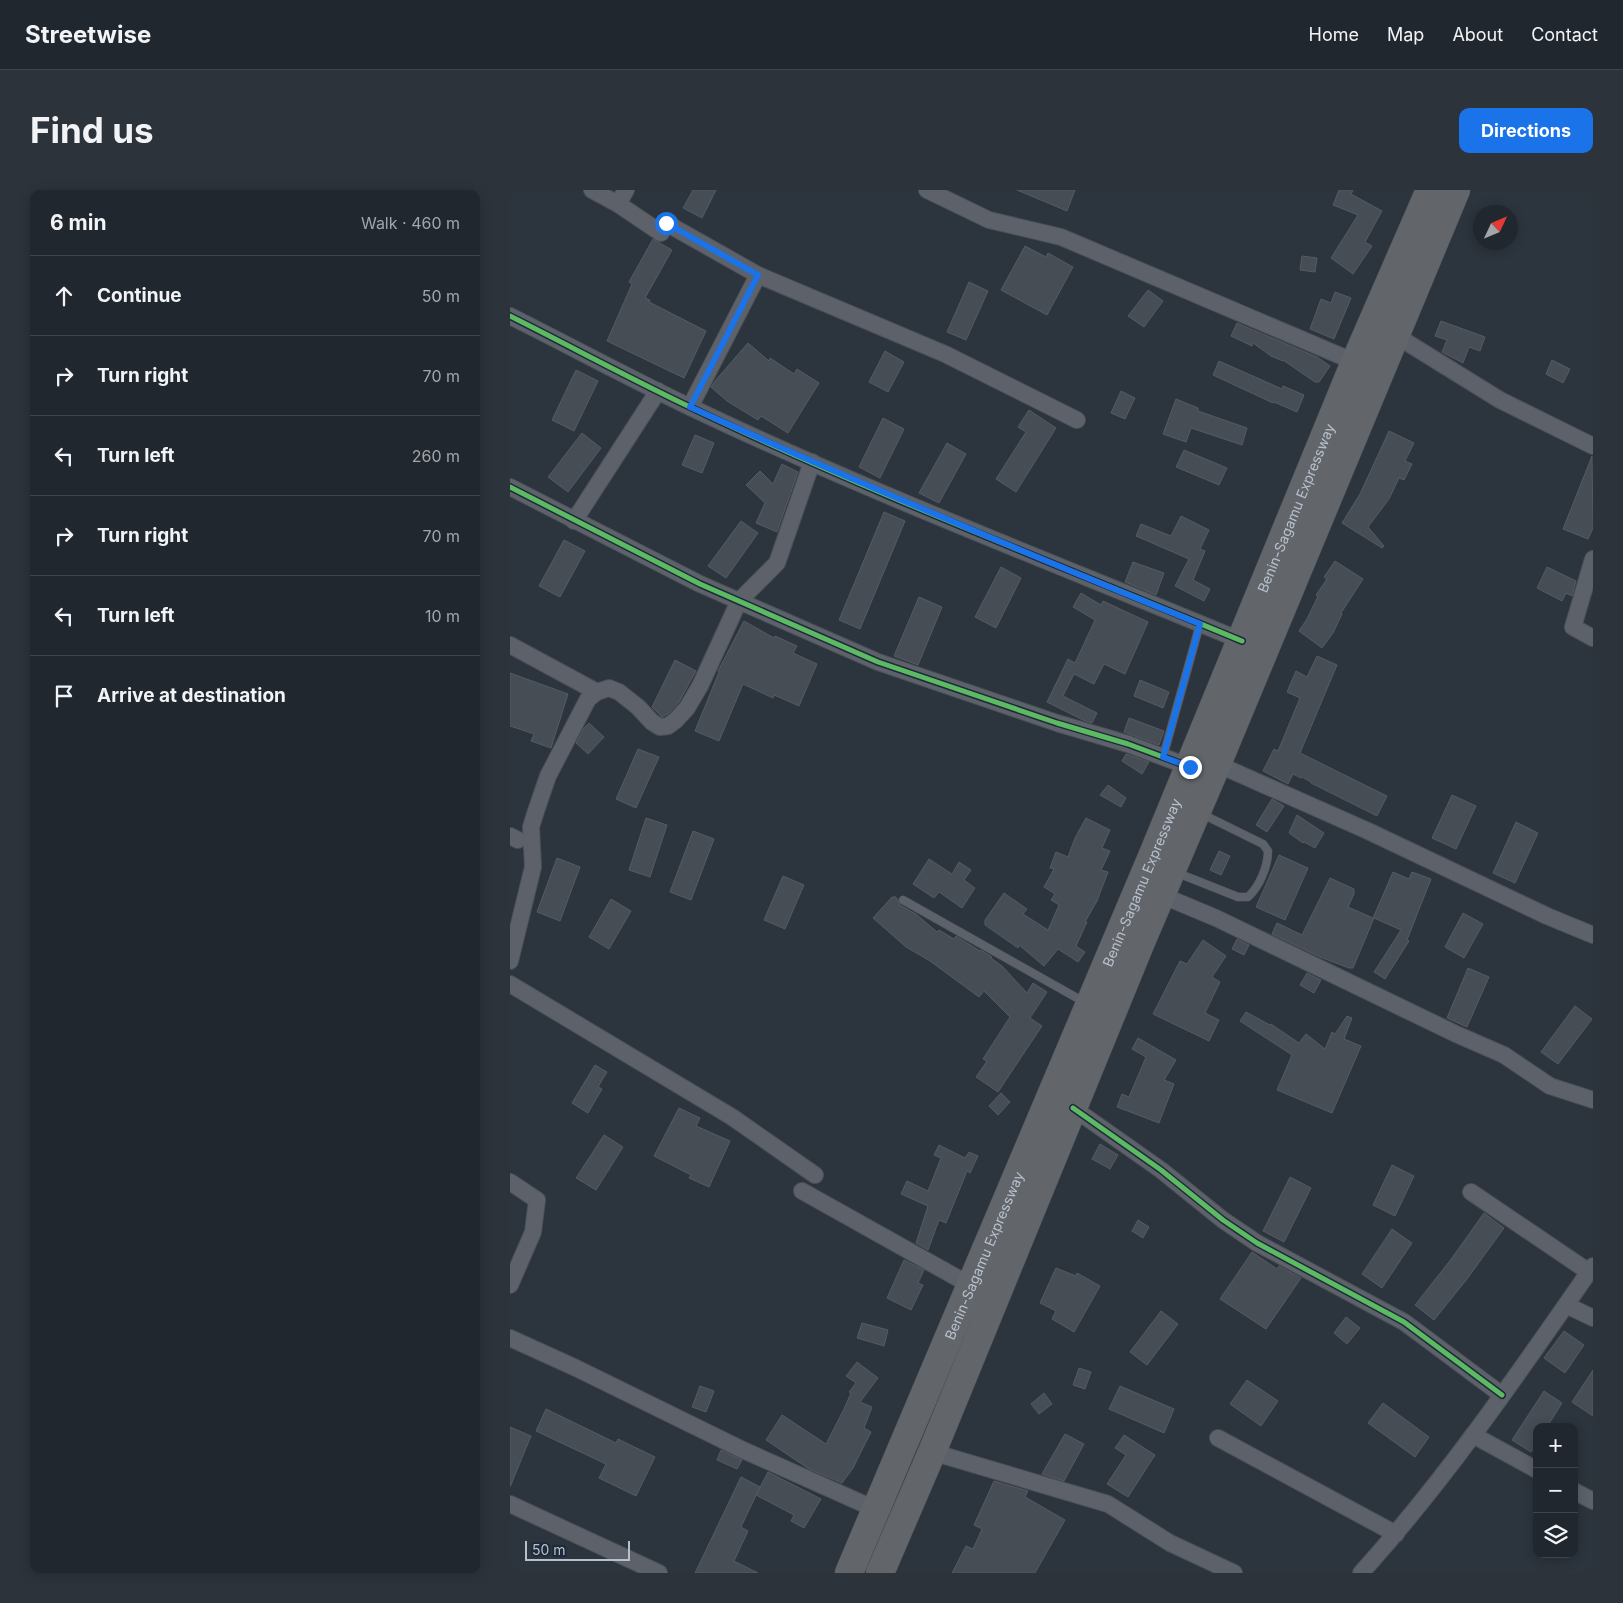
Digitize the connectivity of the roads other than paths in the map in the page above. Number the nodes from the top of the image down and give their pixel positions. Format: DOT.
graph roads {
  1 [pos="592,190"];
  2 [pos="626,190"];
  3 [pos="926,190"];
  4 [pos="1430,190"];
  5 [pos="1456,190"];
  6 [pos="618,204"];
  7 [pos="758,275"];
  8 [pos="510,316"];
  9 [pos="1395,335"];
  10 [pos="1355,362"];
  11 [pos="658,390"];
  12 [pos="690,407"];
  13 [pos="1077,420"];
  14 [pos="1593,446"];
  15 [pos="812,462"];
  16 [pos="510,487"];
  17 [pos="574,521"];
  18 [pos="1593,559"];
  19 [pos="739,602"];
  20 [pos="1200,624"];
  21 [pos="1593,638"];
  22 [pos="1242,641"];
  23 [pos="510,645"];
  24 [pos="597,692"];
  25 [pos="1163,757"];
  26 [pos="1217,764"];
  27 [pos="1190,767"];
  28 [pos="1197,811"];
  29 [pos="1166,883"];
  30 [pos="903,900"];
  31 [pos="1593,935"];
  32 [pos="510,961"];
  33 [pos="510,984"];
  34 [pos="1090,1005"];
  35 [pos="1593,1100"];
  36 [pos="1073,1108"];
  37 [pos="816,1175"];
  38 [pos="510,1182"];
  39 [pos="802,1192"];
  40 [pos="1471,1192"];
  41 [pos="1591,1269"];
  42 [pos="510,1285"];
  43 [pos="970,1285"];
  44 [pos="1566,1305"];
  45 [pos="1593,1318"];
  46 [pos="510,1338"];
  47 [pos="1502,1395"];
  48 [pos="1474,1435"];
  49 [pos="1218,1438"];
  50 [pos="932,1452"];
  51 [pos="1533,1468"];
  52 [pos="1578,1493"];
  53 [pos="1593,1501"];
  54 [pos="510,1504"];
  55 [pos="875,1509"];
  56 [pos="1396,1534"];
  57 [pos="659,1573"];
  58 [pos="849,1573"];
  59 [pos="880,1573"];
  60 [pos="1234,1573"];
  61 [pos="1361,1573"];
  1 -- 6 [label="street"];
  2 -- 6 [label="street"];
  3 -- 10 [label="street"];
  4 -- 10 [label="highway, Benin-Sagamu Expressway"];
  5 -- 9 [label="highway"];
  6 -- 7 [label="street"];
  7 -- 12 [label="street"];
  7 -- 13 [label="street"];
  8 -- 11 [label="street"];
  9 -- 14 [label="street"];
  9 -- 26 [label="highway"];
  10 -- 22 [label="highway, Benin-Sagamu Expressway"];
  11 -- 12 [label="street"];
  11 -- 17 [label="street"];
  12 -- 15 [label="street"];
  15 -- 19 [label="street"];
  15 -- 20 [label="street"];
  16 -- 17 [label="street"];
  17 -- 19 [label="street"];
  18 -- 21 [label="street"];
  19 -- 24 [label="street"];
  19 -- 25 [label="street"];
  20 -- 22 [label="street"];
  20 -- 25 [label="lane"];
  22 -- 27 [label="highway, Benin-Sagamu Expressway"];
  23 -- 24 [label="street"];
  24 -- 32 [label="street"];
  25 -- 27 [label="street"];
  26 -- 28 [label="highway"];
  26 -- 31 [label="street"];
  27 -- 34 [label="highway, Benin-Sagamu Expressway"];
  28 -- 29 [label="highway"];
  28 -- 29 [label="lane"];
  29 -- 35 [label="street"];
  29 -- 36 [label="highway"];
  30 -- 34 [label="lane"];
  33 -- 37 [label="street"];
  34 -- 43 [label="highway, Benin-Sagamu Expressway"];
  36 -- 47 [label="street"];
  36 -- 50 [label="highway"];
  38 -- 42 [label="street"];
  39 -- 43 [label="street"];
  40 -- 41 [label="street"];
  41 -- 44 [label="street"];
  43 -- 55 [label="highway, Benin-Sagamu Expressway"];
  44 -- 45 [label="street"];
  44 -- 47 [label="street"];
  46 -- 55 [label="street"];
  47 -- 48 [label="street"];
  48 -- 51 [label="street"];
  48 -- 56 [label="street"];
  49 -- 56 [label="street"];
  50 -- 59 [label="highway"];
  50 -- 60 [label="street"];
  52 -- 53 [label="street"];
  54 -- 57 [label="street"];
  55 -- 58 [label="highway, Benin-Sagamu Expressway"];
  56 -- 61 [label="street"];
}
